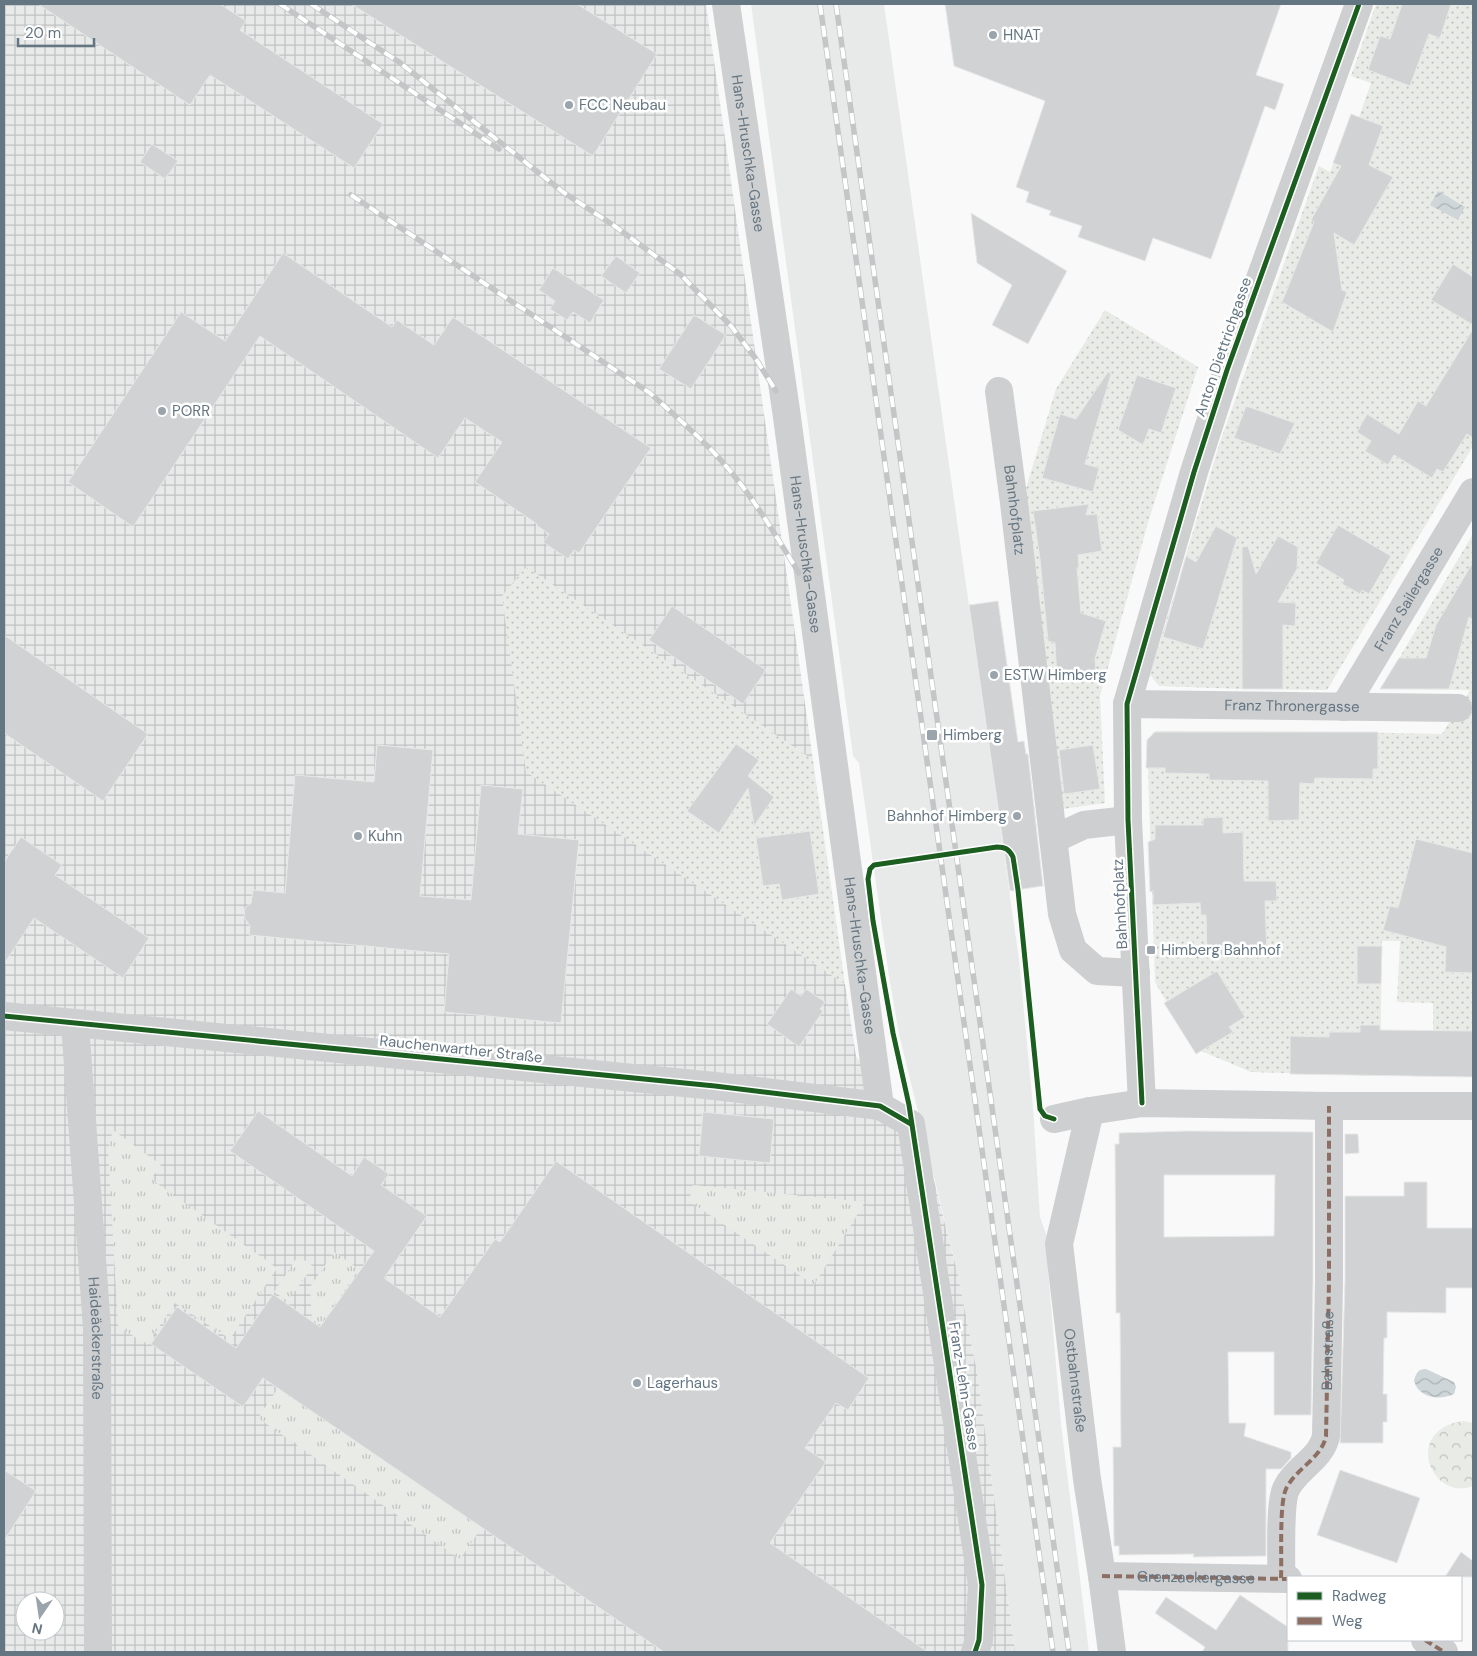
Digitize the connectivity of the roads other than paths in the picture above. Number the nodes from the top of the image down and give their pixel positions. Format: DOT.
graph roads {
  1 [pos="726,4"];
  2 [pos="1358,4"];
  3 [pos="999,391"];
  4 [pos="1473,492"];
  5 [pos="1126,704"];
  6 [pos="1344,707"];
  7 [pos="1458,708"];
  8 [pos="1128,820"];
  9 [pos="1054,839"];
  10 [pos="1136,973"];
  11 [pos="4,1016"];
  12 [pos="75,1024"];
  13 [pos="1142,1103"];
  14 [pos="880,1106"];
  15 [pos="1329,1106"];
  16 [pos="1473,1106"];
  17 [pos="1090,1111"];
  18 [pos="1054,1119"];
  19 [pos="911,1124"];
  20 [pos="1102,1576"];
  21 [pos="1285,1579"];
  22 [pos="1426,1641"];
  23 [pos="98,1652"];
  24 [pos="975,1652"];
  25 [pos="1112,1652"];
  26 [pos="1444,1652"];
  1 -- 14 [label="street, Hans-Hruschka-Gasse"];
  2 -- 5 [label="street, Anton Diettrichgasse"];
  3 -- 9 [label="street, Bahnhofplatz"];
  4 -- 6 [label="street, Franz Sailergasse"];
  5 -- 6 [label="street, Franz Thronergasse"];
  5 -- 8 [label="street, Bahnhofplatz"];
  6 -- 7 [label="street, Franz Thronergasse"];
  8 -- 9 [label="street"];
  8 -- 10 [label="street, Bahnhofplatz"];
  9 -- 10 [label="street, Bahnhofplatz"];
  10 -- 13 [label="street, Bahnhofplatz"];
  11 -- 12 [label="street, Rauchenwarther Straße"];
  12 -- 14 [label="street, Rauchenwarther Straße"];
  12 -- 23 [label="street, Haideäckerstraße"];
  13 -- 15 [label="street"];
  13 -- 17 [label="street"];
  14 -- 19 [label="street, Rauchenwarther Straße"];
  15 -- 16 [label="street"];
  15 -- 21 [label="street, Bahnstraße"];
  17 -- 18 [label="street"];
  17 -- 20 [label="street, Ostbahnstraße"];
  19 -- 24 [label="street, Franz-Lehn-Gasse"];
  20 -- 21 [label="street, Grenzackergasse"];
  20 -- 25 [label="street, Ostbahnstraße"];
  22 -- 26 [label="street"];
}
